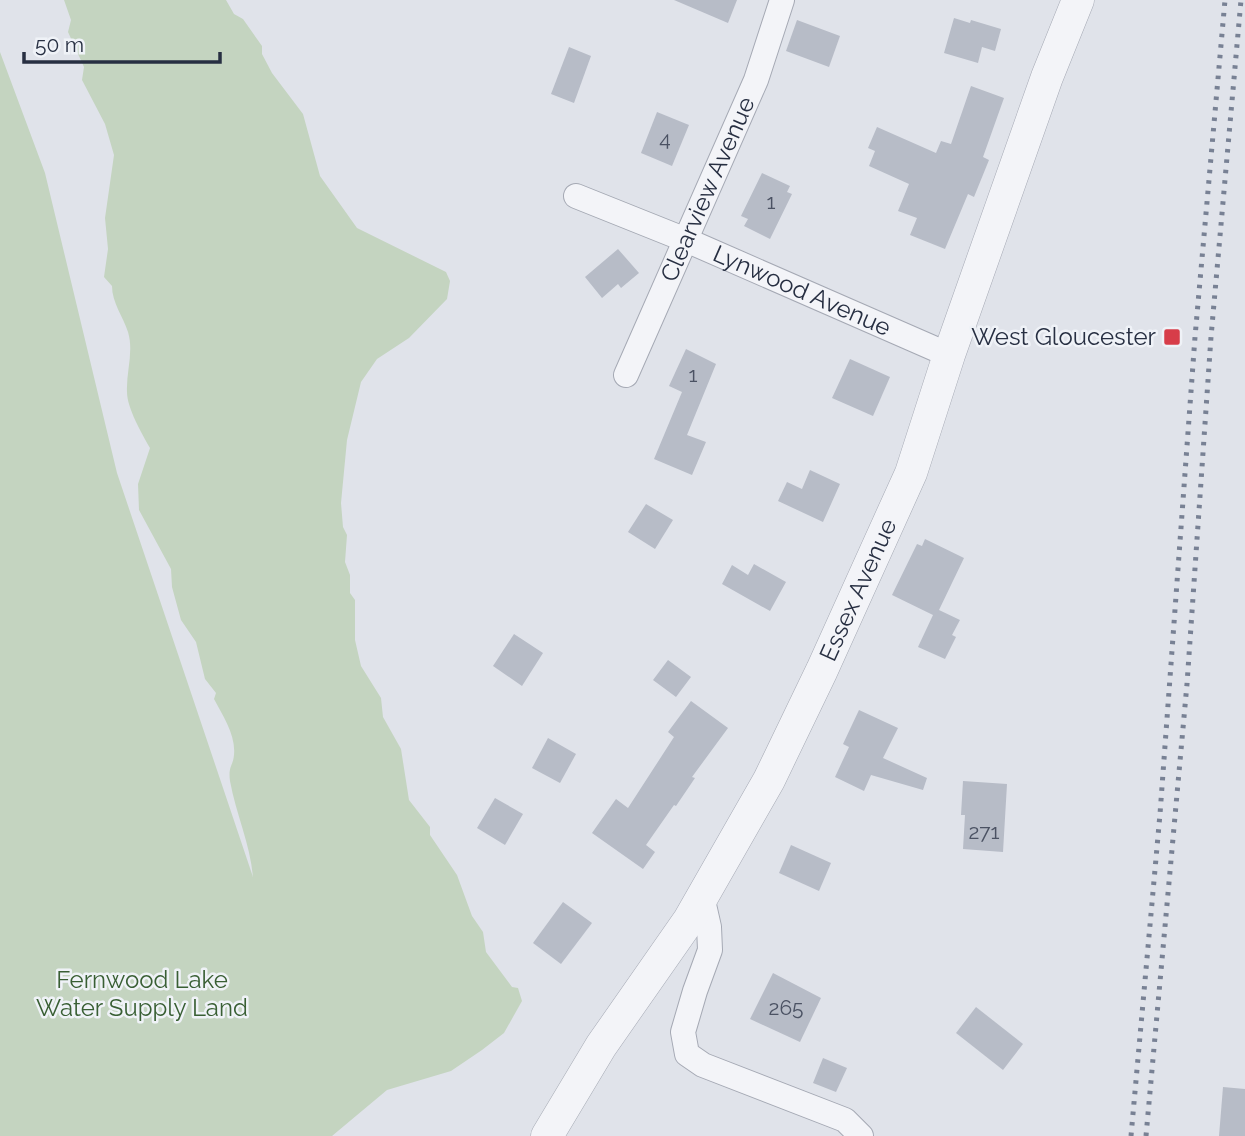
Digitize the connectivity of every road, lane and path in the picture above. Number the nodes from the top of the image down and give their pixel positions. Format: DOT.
graph roads {
  1 [pos="782,0"];
  2 [pos="1078,0"];
  3 [pos="576,196"];
  4 [pos="686,240"];
  5 [pos="950,355"];
  6 [pos="626,375"];
  7 [pos="702,896"];
  8 [pos="547,1136"];
  9 [pos="861,1136"];
  1 -- 4 [label="street, Clearview Avenue"];
  2 -- 5 [label="street, Essex Avenue"];
  3 -- 4 [label="street, Lynwood Avenue"];
  4 -- 5 [label="street, Lynwood Avenue"];
  4 -- 6 [label="street, Clearview Avenue"];
  5 -- 7 [label="street, Essex Avenue"];
  7 -- 8 [label="street, Essex Avenue"];
  7 -- 9 [label="street"];
}
